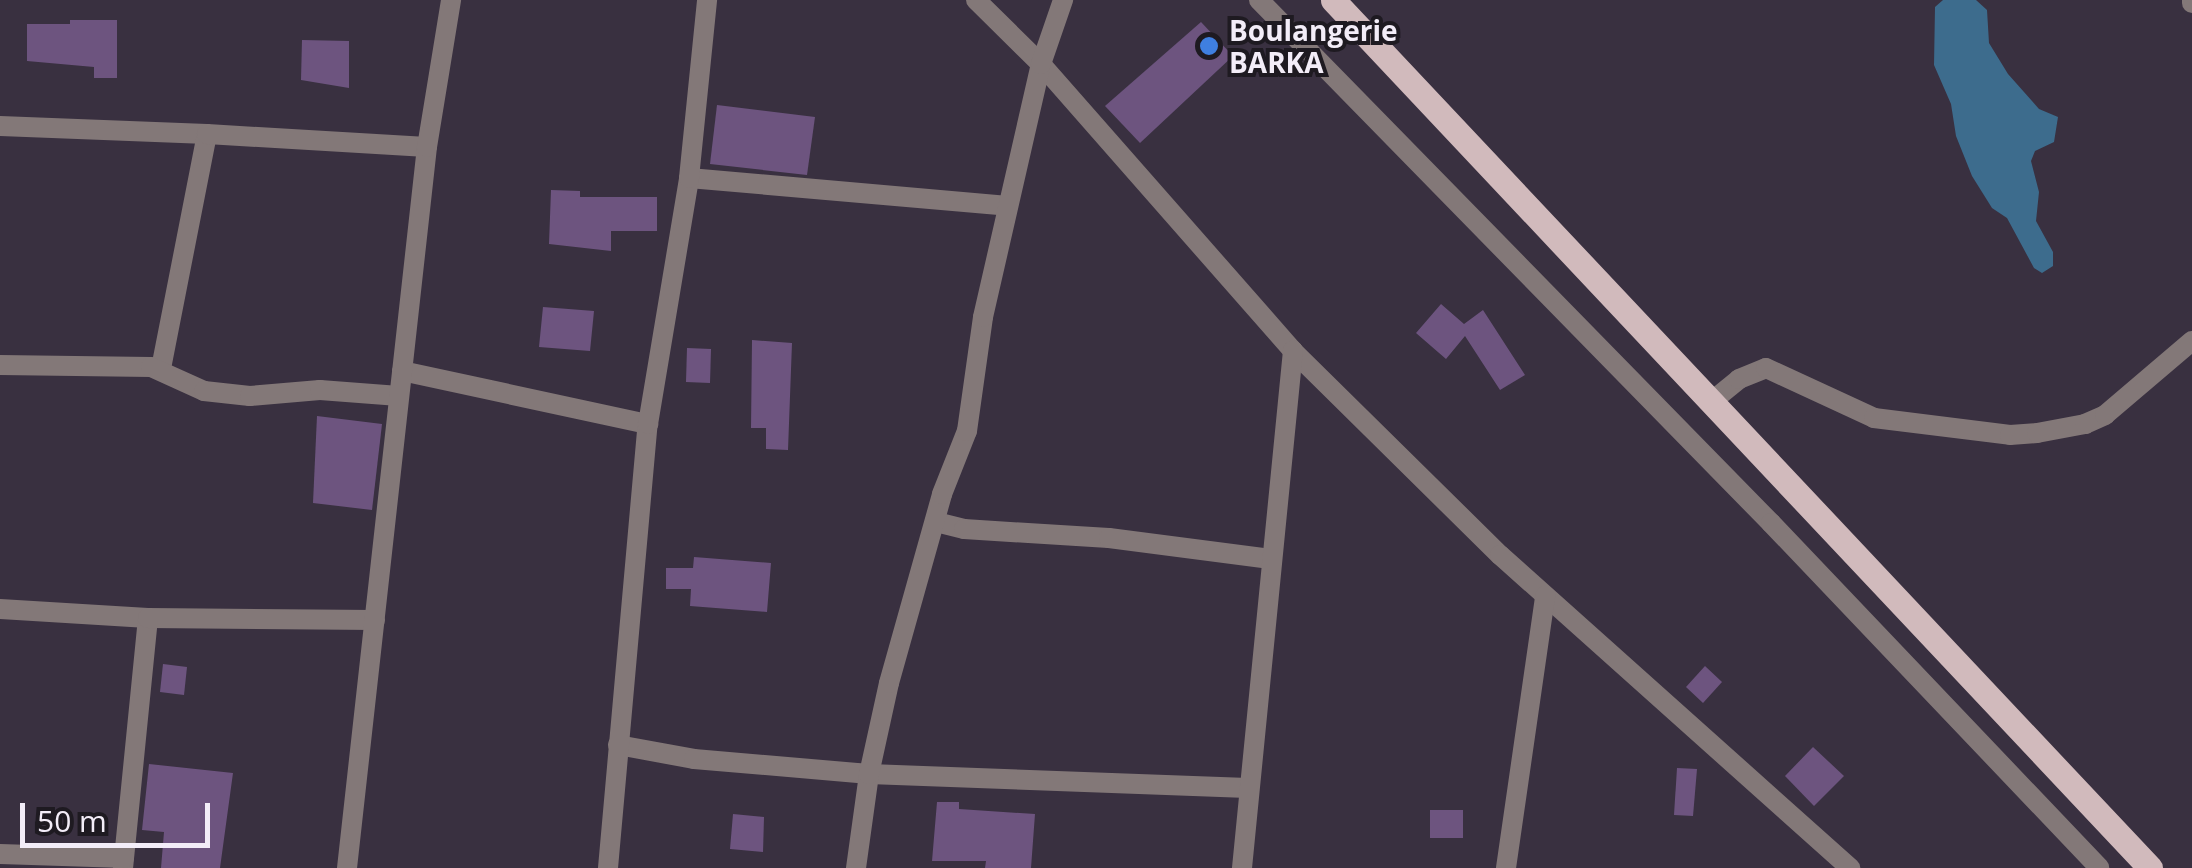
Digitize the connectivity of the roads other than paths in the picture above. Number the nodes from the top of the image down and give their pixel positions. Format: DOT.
graph roads {
  1 [pos="451,0"];
  2 [pos="707,0"];
  3 [pos="976,0"];
  4 [pos="1063,0"];
  5 [pos="1259,0"];
  6 [pos="1333,0"];
  7 [pos="1041,64"];
  8 [pos="0,126"];
  9 [pos="207,134"];
  10 [pos="427,147"];
  11 [pos="688,178"];
  12 [pos="1008,206"];
  13 [pos="2192,341"];
  14 [pos="1292,350"];
  15 [pos="0,365"];
  16 [pos="161,369"];
  17 [pos="402,371"];
  18 [pos="399,396"];
  19 [pos="1711,402"];
  20 [pos="648,424"];
  21 [pos="936,522"];
  22 [pos="1271,559"];
  23 [pos="1545,596"];
  24 [pos="0,609"];
  25 [pos="148,618"];
  26 [pos="375,620"];
  27 [pos="618,745"];
  28 [pos="869,774"];
  29 [pos="1248,788"];
  30 [pos="1821,844"];
  31 [pos="0,854"];
  32 [pos="123,863"];
  33 [pos="347,868"];
  34 [pos="608,868"];
  35 [pos="856,868"];
  36 [pos="1242,868"];
  37 [pos="1506,868"];
  38 [pos="1817,868"];
  39 [pos="1850,868"];
  40 [pos="2099,868"];
  41 [pos="2150,868"];
  1 -- 10 [label="street"];
  2 -- 11 [label="street"];
  3 -- 7 [label="street"];
  4 -- 7 [label="street"];
  5 -- 40 [label="street"];
  6 -- 19 [label="main road"];
  7 -- 12 [label="street"];
  7 -- 14 [label="street"];
  8 -- 9 [label="street"];
  9 -- 10 [label="street"];
  9 -- 16 [label="street"];
  10 -- 17 [label="street"];
  11 -- 12 [label="street"];
  11 -- 20 [label="street"];
  12 -- 21 [label="street"];
  13 -- 19 [label="street"];
  14 -- 22 [label="street"];
  14 -- 23 [label="street"];
  15 -- 16 [label="street"];
  16 -- 18 [label="street"];
  17 -- 18 [label="street"];
  17 -- 20 [label="street"];
  18 -- 26 [label="street"];
  19 -- 41 [label="main road"];
  20 -- 27 [label="street"];
  21 -- 22 [label="street"];
  21 -- 28 [label="street"];
  22 -- 29 [label="street"];
  23 -- 30 [label="street"];
  23 -- 37 [label="street"];
  24 -- 25 [label="street"];
  25 -- 26 [label="street"];
  25 -- 32 [label="street"];
  26 -- 33 [label="street"];
  27 -- 28 [label="street"];
  27 -- 34 [label="street"];
  28 -- 29 [label="street"];
  28 -- 35 [label="street"];
  29 -- 36 [label="street"];
  30 -- 38 [label="street"];
  30 -- 39 [label="street"];
  31 -- 32 [label="street"];
}
